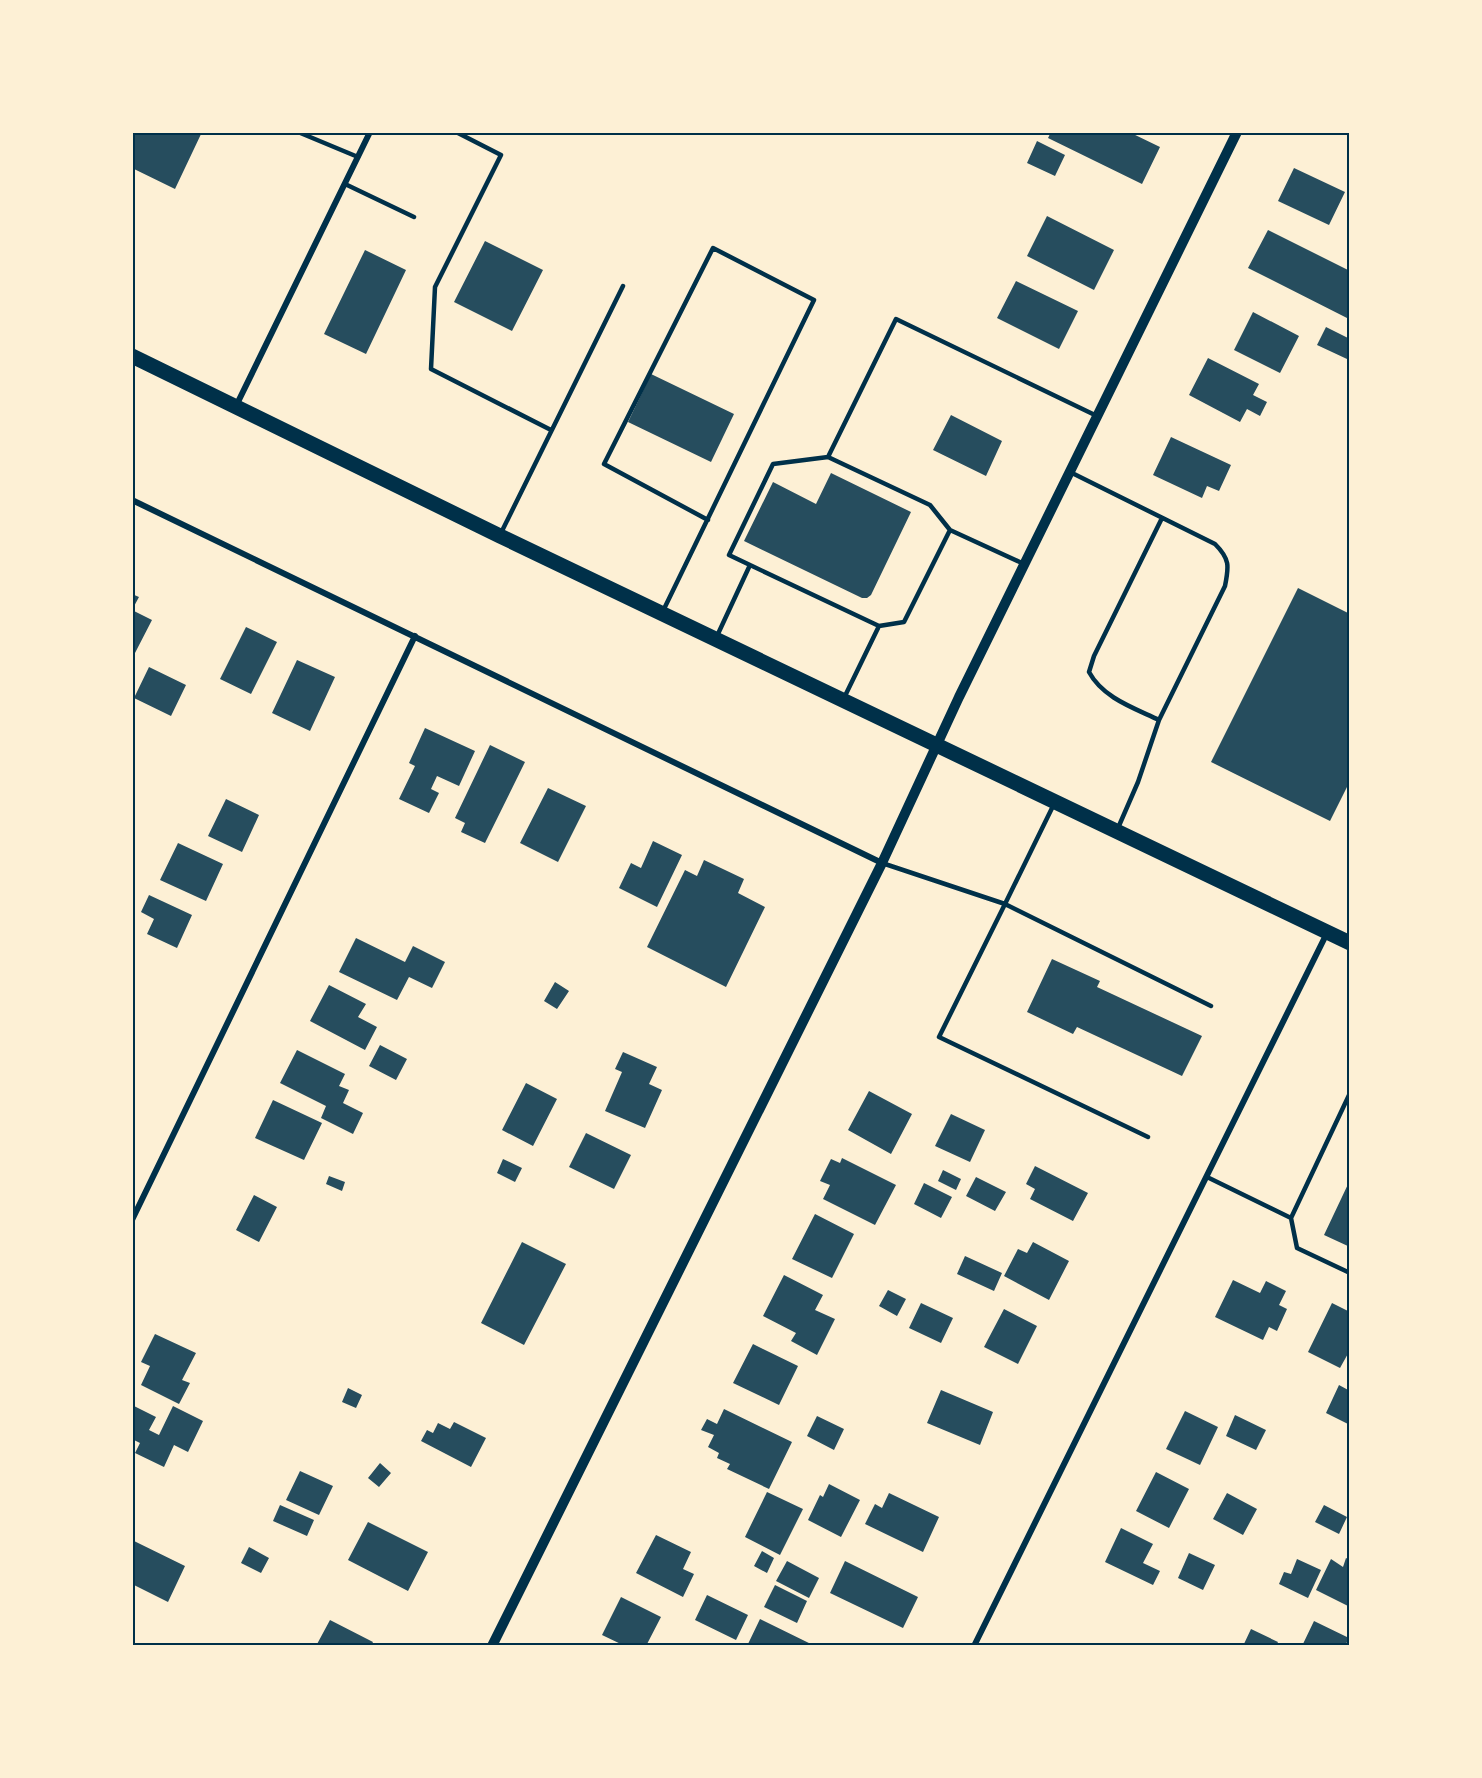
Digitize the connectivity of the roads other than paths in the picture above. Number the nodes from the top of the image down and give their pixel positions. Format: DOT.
graph roads {
  1 [pos="298,132"];
  2 [pos="370,132"];
  3 [pos="456,132"];
  4 [pos="1237,132"];
  5 [pos="358,157"];
  6 [pos="345,184"];
  7 [pos="414,217"];
  8 [pos="623,286"];
  9 [pos="132,356"];
  10 [pos="235,407"];
  11 [pos="1097,416"];
  12 [pos="552,430"];
  13 [pos="828,457"];
  14 [pos="1070,472"];
  15 [pos="132,500"];
  16 [pos="1162,518"];
  17 [pos="708,520"];
  18 [pos="950,530"];
  19 [pos="500,536"];
  20 [pos="1024,564"];
  21 [pos="750,565"];
  22 [pos="662,614"];
  23 [pos="879,626"];
  24 [pos="416,636"];
  25 [pos="715,639"];
  26 [pos="843,701"];
  27 [pos="1159,720"];
  28 [pos="937,746"];
  29 [pos="1055,801"];
  30 [pos="1116,831"];
  31 [pos="882,863"];
  32 [pos="1005,904"];
  33 [pos="1328,933"];
  34 [pos="1350,943"];
  35 [pos="1211,1006"];
  36 [pos="1350,1093"];
  37 [pos="1149,1137"];
  38 [pos="1207,1177"];
  39 [pos="1291,1218"];
  40 [pos="132,1220"];
  41 [pos="1350,1273"];
  42 [pos="492,1646"];
  43 [pos="974,1646"];
  1 -- 5 [label="lane"];
  2 -- 5 [label="street"];
  3 -- 12 [label="lane"];
  4 -- 11 [label="street"];
  5 -- 6 [label="street"];
  6 -- 7 [label="lane"];
  6 -- 10 [label="street"];
  8 -- 12 [label="lane"];
  9 -- 10 [label="main road"];
  10 -- 19 [label="main road"];
  11 -- 13 [label="lane"];
  11 -- 14 [label="street"];
  12 -- 19 [label="lane"];
  13 -- 18 [label="lane"];
  13 -- 21 [label="lane"];
  14 -- 16 [label="lane"];
  14 -- 20 [label="street"];
  15 -- 24 [label="street"];
  16 -- 27 [label="lane"];
  16 -- 27 [label="lane"];
  17 -- 17 [label="lane"];
  17 -- 22 [label="lane"];
  18 -- 20 [label="lane"];
  18 -- 23 [label="lane"];
  19 -- 22 [label="main road"];
  20 -- 28 [label="street"];
  21 -- 23 [label="lane"];
  21 -- 25 [label="lane"];
  22 -- 25 [label="main road"];
  23 -- 26 [label="lane"];
  24 -- 31 [label="street"];
  24 -- 40 [label="street"];
  25 -- 26 [label="main road"];
  26 -- 28 [label="main road"];
  27 -- 30 [label="lane"];
  28 -- 29 [label="main road"];
  28 -- 31 [label="street"];
  29 -- 30 [label="main road"];
  29 -- 32 [label="lane"];
  30 -- 33 [label="main road"];
  31 -- 32 [label="lane"];
  31 -- 42 [label="street"];
  32 -- 35 [label="lane"];
  32 -- 37 [label="lane"];
  33 -- 34 [label="main road"];
  33 -- 38 [label="street"];
  36 -- 39 [label="lane"];
  38 -- 39 [label="lane"];
  38 -- 43 [label="street"];
  39 -- 41 [label="lane"];
}
